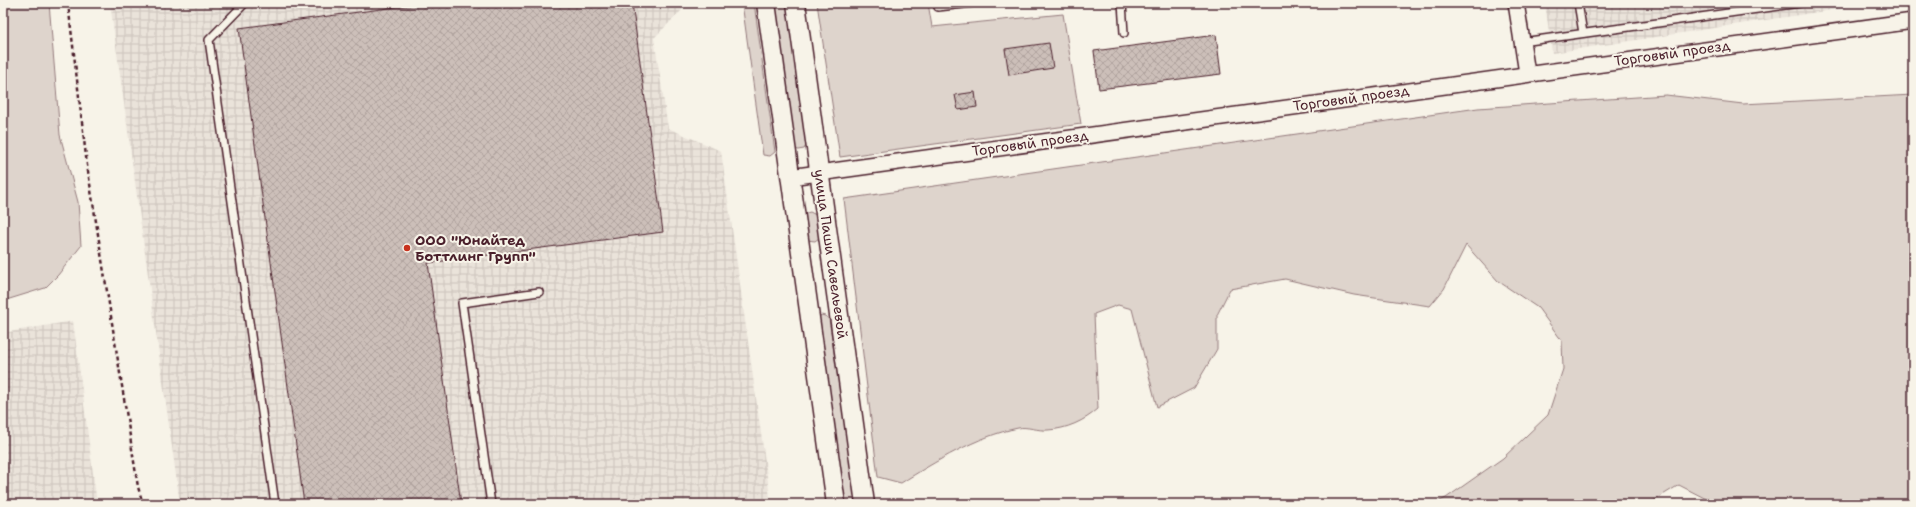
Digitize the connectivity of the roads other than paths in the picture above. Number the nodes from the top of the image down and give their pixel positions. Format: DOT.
graph roads {
  1 [pos="245,3"];
  2 [pos="766,3"];
  3 [pos="796,3"];
  4 [pos="938,3"];
  5 [pos="973,3"];
  6 [pos="1122,3"];
  7 [pos="1516,3"];
  8 [pos="1578,3"];
  9 [pos="1800,3"];
  10 [pos="1913,21"];
  11 [pos="1124,33"];
  12 [pos="1582,33"];
  13 [pos="1522,42"];
  14 [pos="1527,73"];
  15 [pos="819,173"];
  16 [pos="790,177"];
  17 [pos="539,292"];
  18 [pos="276,504"];
  19 [pos="490,504"];
  20 [pos="836,504"];
  21 [pos="866,504"];
  1 -- 18 [label="lane"];
  2 -- 16 [label="street"];
  3 -- 15 [label="street, улица Паши Савельевой"];
  4 -- 5 [label="lane"];
  6 -- 11 [label="lane"];
  7 -- 13 [label="street"];
  8 -- 12 [label="lane"];
  9 -- 12 [label="lane"];
  10 -- 14 [label="street, Торговый проезд"];
  12 -- 13 [label="lane"];
  13 -- 14 [label="street"];
  14 -- 15 [label="street, Торговый проезд"];
  15 -- 16 [label="street, Торговый проезд"];
  15 -- 21 [label="street, улица Паши Савельевой"];
  16 -- 20 [label="street"];
  17 -- 19 [label="lane"];
}
